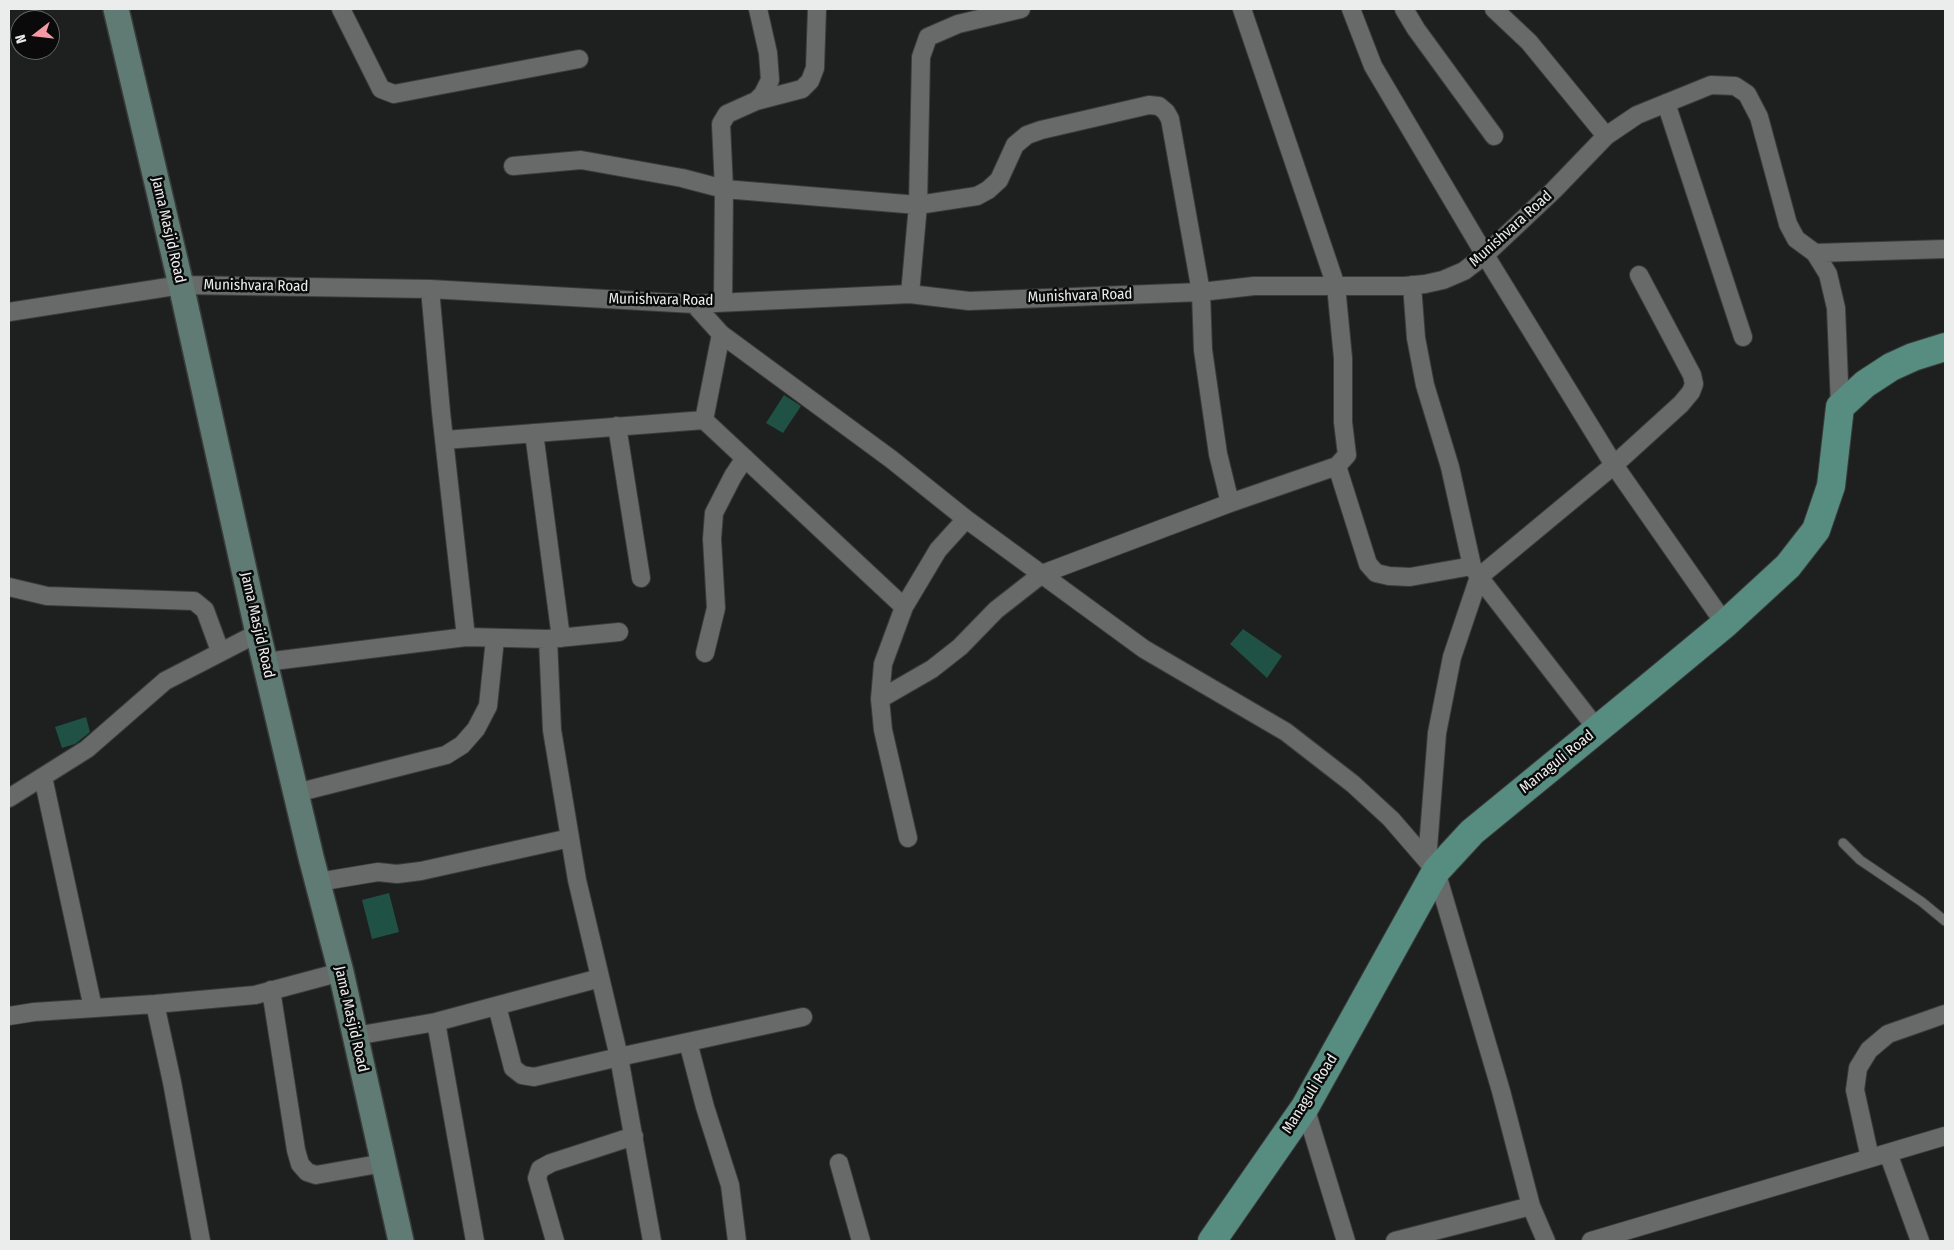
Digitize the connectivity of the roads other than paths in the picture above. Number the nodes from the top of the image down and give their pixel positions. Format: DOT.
graph roads {
  1 [pos="116,9"];
  2 [pos="341,9"];
  3 [pos="758,9"];
  4 [pos="817,9"];
  5 [pos="1020,9"];
  6 [pos="1242,9"];
  7 [pos="1351,9"];
  8 [pos="1404,9"];
  9 [pos="1494,9"];
  10 [pos="580,59"];
  11 [pos="756,101"];
  12 [pos="1666,103"];
  13 [pos="1494,136"];
  14 [pos="1606,136"];
  15 [pos="513,166"];
  16 [pos="724,189"];
  17 [pos="918,205"];
  18 [pos="1945,249"];
  19 [pos="1815,254"];
  20 [pos="1485,255"];
  21 [pos="1639,275"];
  22 [pos="181,285"];
  23 [pos="1412,285"];
  24 [pos="1336,286"];
  25 [pos="430,290"];
  26 [pos="1202,292"];
  27 [pos="910,294"];
  28 [pos="723,302"];
  29 [pos="694,304"];
  30 [pos="9,312"];
  31 [pos="721,334"];
  32 [pos="1743,337"];
  33 [pos="1945,347"];
  34 [pos="1840,408"];
  35 [pos="704,420"];
  36 [pos="617,426"];
  37 [pos="534,433"];
  38 [pos="445,440"];
  39 [pos="745,458"];
  40 [pos="1614,465"];
  41 [pos="1337,466"];
  42 [pos="1230,503"];
  43 [pos="966,519"];
  44 [pos="1475,572"];
  45 [pos="1042,574"];
  46 [pos="641,578"];
  47 [pos="9,587"];
  48 [pos="904,607"];
  49 [pos="1724,624"];
  50 [pos="619,632"];
  51 [pos="258,633"];
  52 [pos="466,637"];
  53 [pos="495,639"];
  54 [pos="554,639"];
  55 [pos="220,651"];
  56 [pos="705,653"];
  57 [pos="265,662"];
  58 [pos="880,699"];
  59 [pos="1597,729"];
  60 [pos="43,777"];
  61 [pos="296,793"];
  62 [pos="9,798"];
  63 [pos="570,838"];
  64 [pos="908,838"];
  65 [pos="1843,843"];
  66 [pos="1432,866"];
  67 [pos="318,882"];
  68 [pos="1945,921"];
  69 [pos="341,972"];
  70 [pos="600,978"];
  71 [pos="271,990"];
  72 [pos="155,1004"];
  73 [pos="497,1006"];
  74 [pos="93,1008"];
  75 [pos="1945,1014"];
  76 [pos="9,1016"];
  77 [pos="803,1017"];
  78 [pos="436,1022"];
  79 [pos="355,1036"];
  80 [pos="688,1042"];
  81 [pos="619,1057"];
  82 [pos="1306,1108"];
  83 [pos="634,1136"];
  84 [pos="1945,1136"];
  85 [pos="1888,1153"];
  86 [pos="1870,1158"];
  87 [pos="384,1163"];
  88 [pos="839,1163"];
  89 [pos="1531,1206"];
  90 [pos="201,1241"];
  91 [pos="401,1241"];
  92 [pos="475,1241"];
  93 [pos="554,1241"];
  94 [pos="652,1241"];
  95 [pos="738,1241"];
  96 [pos="861,1241"];
  97 [pos="1212,1241"];
  98 [pos="1346,1241"];
  99 [pos="1395,1241"];
  100 [pos="1546,1241"];
  101 [pos="1590,1241"];
  102 [pos="1920,1241"];
  1 -- 22 [label="street, Jama Masjid Road"];
  2 -- 10 [label="street"];
  3 -- 11 [label="street"];
  4 -- 11 [label="street"];
  5 -- 17 [label="street"];
  6 -- 24 [label="street"];
  7 -- 20 [label="street"];
  8 -- 13 [label="street"];
  9 -- 14 [label="street"];
  11 -- 16 [label="street"];
  12 -- 14 [label="street, Munishvara Road"];
  12 -- 19 [label="street, Munishvara Road"];
  12 -- 32 [label="street"];
  14 -- 20 [label="street, Munishvara Road"];
  15 -- 16 [label="street"];
  16 -- 17 [label="street"];
  16 -- 28 [label="street"];
  17 -- 26 [label="street"];
  17 -- 27 [label="street"];
  18 -- 19 [label="street"];
  19 -- 34 [label="street, Munishvara Road"];
  20 -- 23 [label="street, Munishvara Road"];
  20 -- 40 [label="street"];
  21 -- 40 [label="street"];
  22 -- 25 [label="street, Munishvara Road"];
  22 -- 30 [label="street, Munishvara Road"];
  22 -- 51 [label="street, Jama Masjid Road"];
  23 -- 24 [label="street, Munishvara Road"];
  23 -- 44 [label="street"];
  24 -- 26 [label="street, Munishvara Road"];
  24 -- 41 [label="street"];
  25 -- 29 [label="street, Munishvara Road"];
  25 -- 38 [label="street"];
  26 -- 27 [label="street, Munishvara Road"];
  26 -- 42 [label="street"];
  27 -- 28 [label="street, Munishvara Road"];
  28 -- 29 [label="street, Munishvara Road"];
  29 -- 31 [label="street"];
  31 -- 35 [label="street"];
  31 -- 43 [label="street"];
  33 -- 34 [label="main road"];
  34 -- 49 [label="main road, Managuli Road"];
  35 -- 36 [label="street"];
  35 -- 39 [label="street"];
  36 -- 37 [label="street"];
  36 -- 46 [label="street"];
  37 -- 38 [label="street"];
  37 -- 54 [label="street"];
  38 -- 52 [label="street"];
  39 -- 48 [label="street"];
  39 -- 56 [label="street"];
  40 -- 44 [label="street"];
  40 -- 49 [label="street"];
  41 -- 42 [label="street"];
  41 -- 44 [label="street"];
  42 -- 45 [label="street"];
  43 -- 45 [label="street"];
  43 -- 48 [label="street"];
  44 -- 59 [label="street"];
  44 -- 66 [label="street"];
  45 -- 58 [label="street"];
  45 -- 66 [label="street"];
  47 -- 55 [label="street"];
  48 -- 58 [label="street"];
  49 -- 59 [label="main road, Managuli Road"];
  50 -- 54 [label="street"];
  51 -- 55 [label="street"];
  51 -- 57 [label="street, Jama Masjid Road"];
  52 -- 53 [label="street"];
  52 -- 57 [label="street"];
  53 -- 54 [label="street"];
  53 -- 61 [label="street"];
  54 -- 63 [label="street"];
  55 -- 60 [label="street"];
  57 -- 61 [label="street, Jama Masjid Road"];
  58 -- 64 [label="street"];
  59 -- 66 [label="main road, Managuli Road"];
  60 -- 62 [label="street"];
  60 -- 74 [label="street"];
  61 -- 67 [label="street, Jama Masjid Road"];
  63 -- 67 [label="street"];
  63 -- 70 [label="street"];
  65 -- 68 [label="lane"];
  66 -- 82 [label="main road, Managuli Road"];
  66 -- 89 [label="street"];
  67 -- 69 [label="street, Jama Masjid Road"];
  69 -- 71 [label="street"];
  69 -- 79 [label="street, Jama Masjid Road"];
  70 -- 73 [label="street"];
  70 -- 81 [label="street"];
  71 -- 72 [label="street"];
  71 -- 87 [label="street"];
  72 -- 74 [label="street"];
  72 -- 90 [label="street"];
  73 -- 78 [label="street"];
  73 -- 81 [label="street"];
  74 -- 76 [label="street"];
  75 -- 86 [label="street"];
  77 -- 80 [label="street"];
  78 -- 79 [label="street"];
  78 -- 92 [label="street"];
  79 -- 87 [label="street, Jama Masjid Road"];
  80 -- 81 [label="street"];
  80 -- 95 [label="street"];
  81 -- 83 [label="street"];
  82 -- 97 [label="main road, Managuli Road"];
  82 -- 98 [label="street"];
  83 -- 93 [label="street"];
  83 -- 94 [label="street"];
  84 -- 85 [label="street"];
  85 -- 86 [label="street"];
  85 -- 102 [label="street"];
  86 -- 101 [label="street"];
  87 -- 91 [label="street, Jama Masjid Road"];
  88 -- 96 [label="street"];
  89 -- 99 [label="street"];
  89 -- 100 [label="street"];
}
